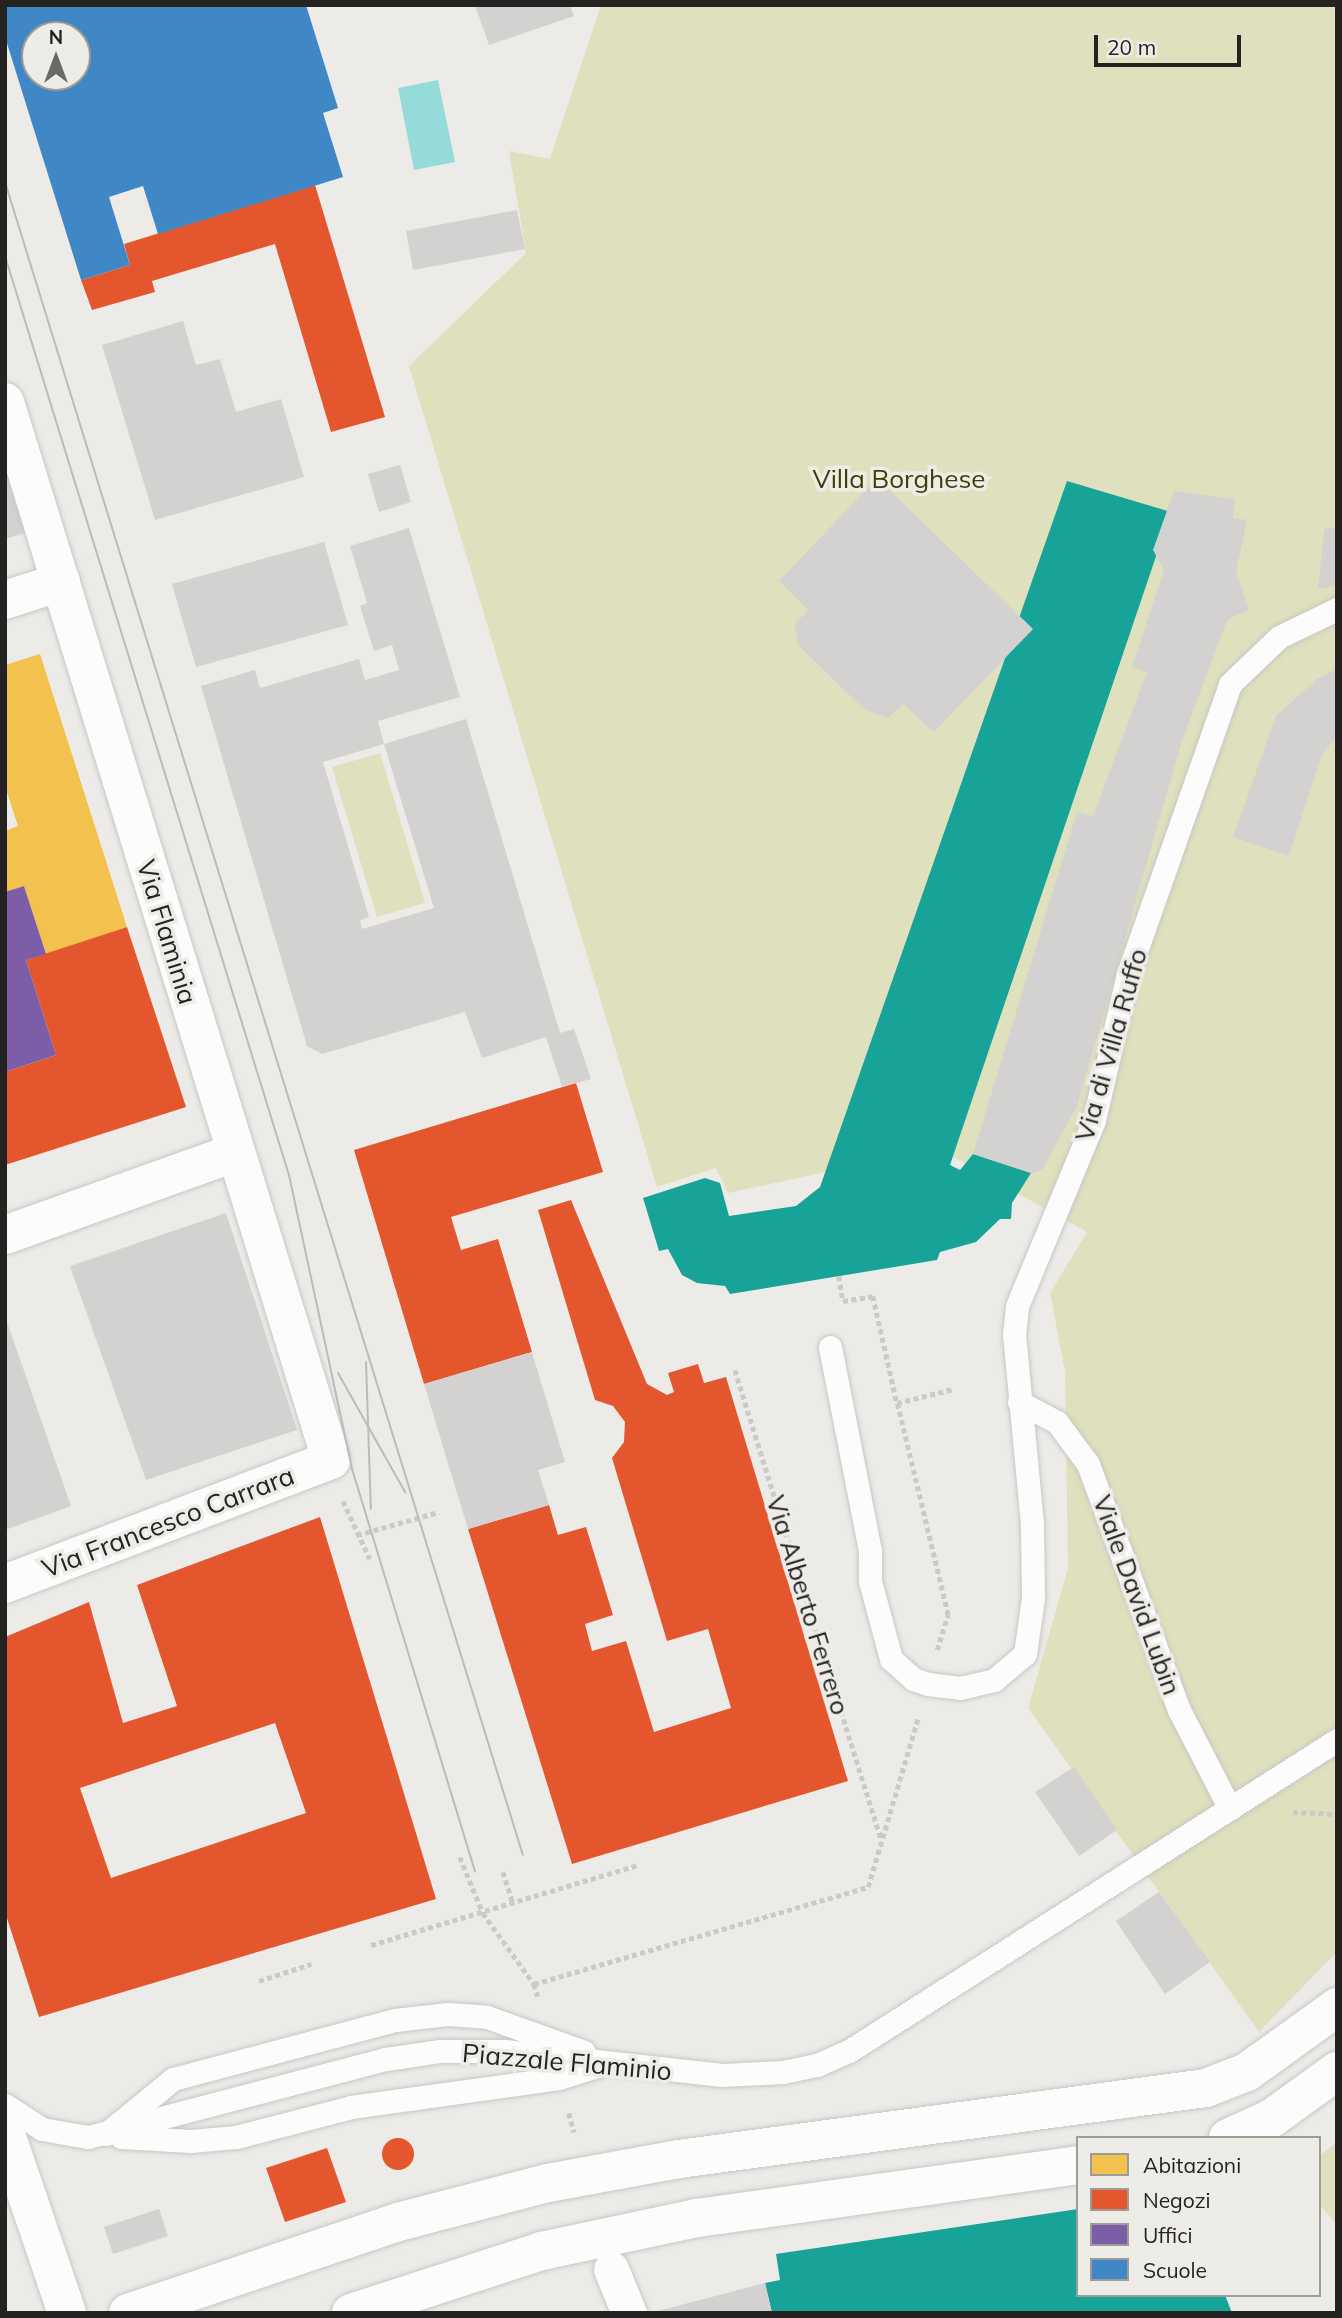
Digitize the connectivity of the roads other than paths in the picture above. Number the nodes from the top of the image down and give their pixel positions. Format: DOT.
graph roads {
  1 [pos="5,402"];
  2 [pos="61,582"];
  3 [pos="5,600"];
  4 [pos="1337,609"];
  5 [pos="233,1153"];
  6 [pos="5,1235"];
  7 [pos="830,1347"];
  8 [pos="1019,1402"];
  9 [pos="331,1460"];
  10 [pos="5,1584"];
  11 [pos="1337,1740"];
  12 [pos="1230,1810"];
  13 [pos="1337,2007"];
  14 [pos="610,2062"];
  15 [pos="1337,2071"];
  16 [pos="5,2105"];
  17 [pos="5,2131"];
  18 [pos="104,2136"];
  19 [pos="1232,2136"];
  20 [pos="1076,2165"];
  21 [pos="611,2269"];
  22 [pos="67,2313"];
  23 [pos="128,2313"];
  24 [pos="351,2313"];
  25 [pos="629,2313"];
  1 -- 2 [label="main road, Via Flaminia"];
  2 -- 3 [label="main road"];
  2 -- 5 [label="main road, Via Flaminia"];
  4 -- 8 [label="lane, Via di Villa Ruffo"];
  5 -- 6 [label="main road"];
  5 -- 9 [label="main road, Via Flaminia"];
  7 -- 8 [label="lane, Via di Villa Ruffo"];
  8 -- 12 [label="lane, Viale David Lubin"];
  9 -- 10 [label="main road, Via Francesco Carrara"];
  11 -- 12 [label="lane, Piazzale Flaminio"];
  12 -- 14 [label="lane, Piazzale Flaminio"];
  13 -- 23 [label="main road"];
  14 -- 18 [label="lane"];
  14 -- 18 [label="lane, Piazzale Flaminio"];
  14 -- 18 [label="lane"];
  15 -- 19 [label="main road"];
  16 -- 18 [label="lane, Piazzale Flaminio"];
  17 -- 22 [label="main road"];
  20 -- 24 [label="main road"];
  21 -- 25 [label="street"];
}
